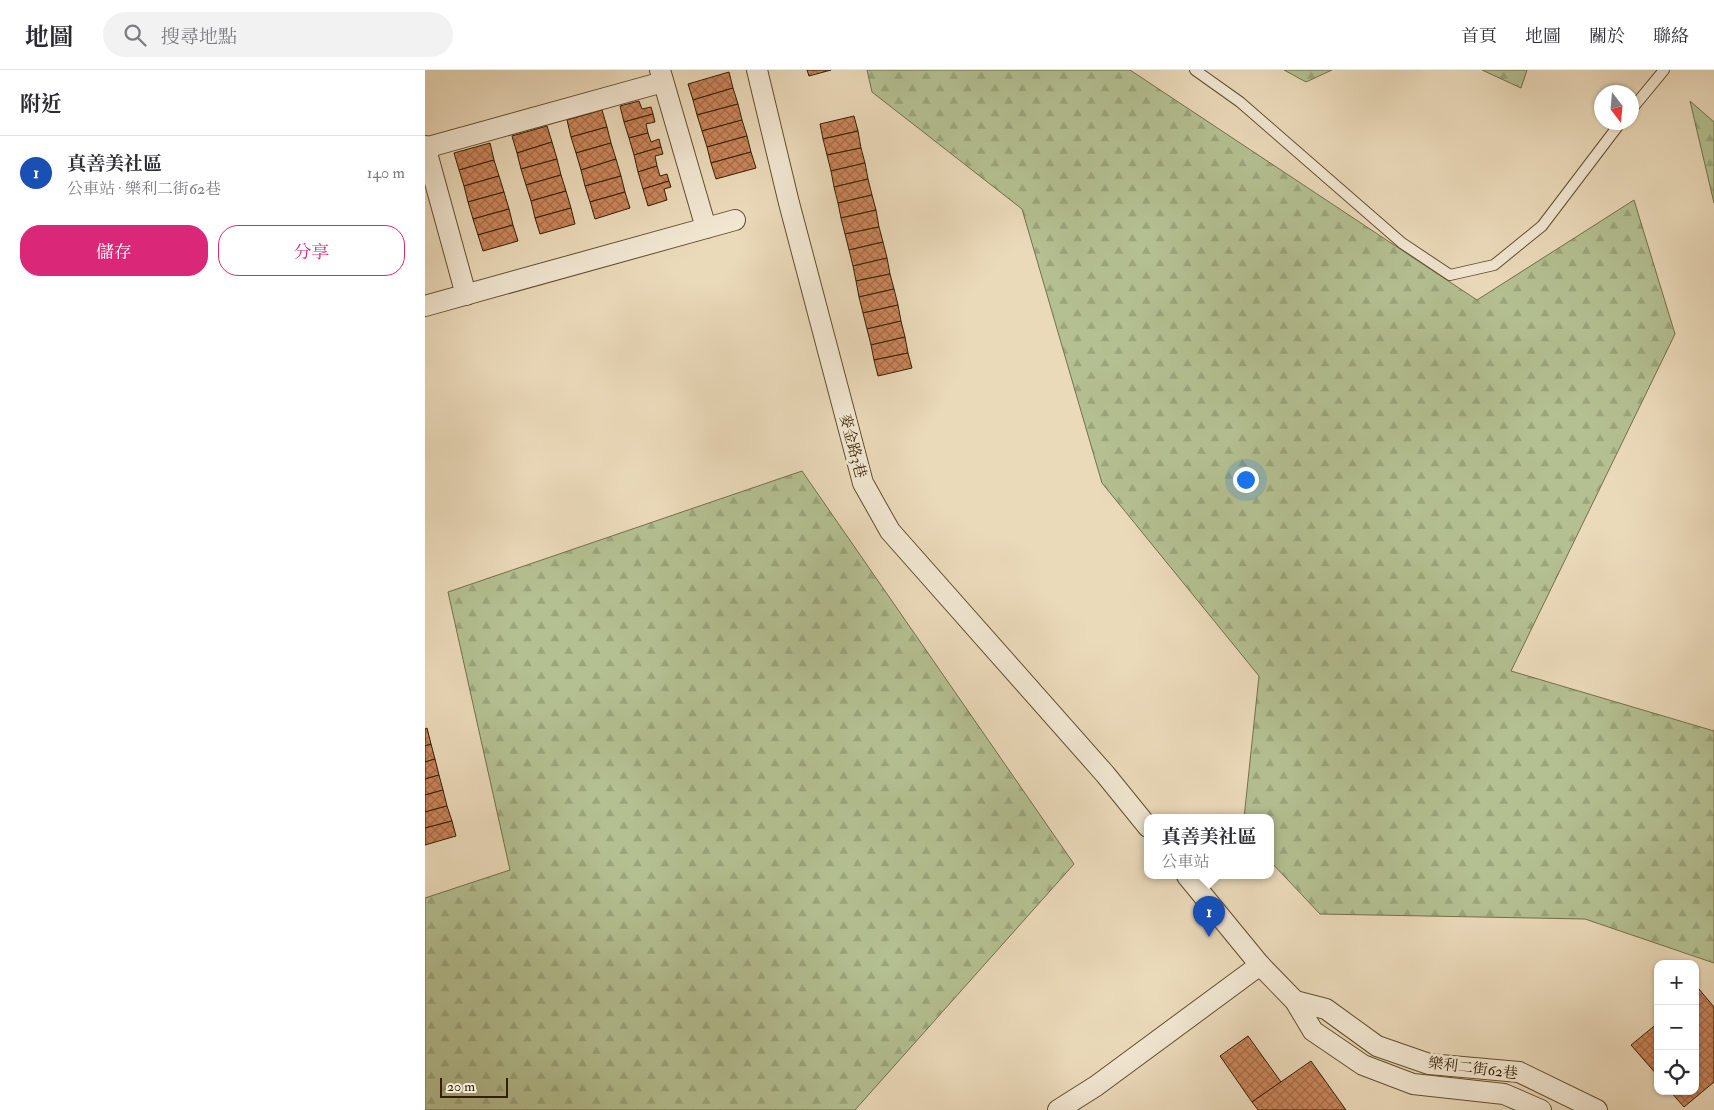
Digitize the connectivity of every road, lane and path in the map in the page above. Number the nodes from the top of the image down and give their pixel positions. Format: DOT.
graph roads {
  1 [pos="757,70"];
  2 [pos="1195,70"];
  3 [pos="1664,70"];
  4 [pos="661,76"];
  5 [pos="1639,100"];
  6 [pos="1615,130"];
  7 [pos="425,147"];
  8 [pos="735,220"];
  9 [pos="706,228"];
  10 [pos="466,295"];
  11 [pos="425,306"];
  12 [pos="1144,822"];
  13 [pos="1189,879"];
  14 [pos="1260,965"];
  15 [pos="1295,1001"];
  16 [pos="1562,1102"];
  17 [pos="1058,1110"];
  18 [pos="1541,1110"];
  19 [pos="1597,1110"];
  1 -- 12 [label="street, 麥金路3巷"];
  2 -- 6 [label="lane"];
  3 -- 5 [label="lane"];
  4 -- 7 [label="street"];
  4 -- 9 [label="street"];
  7 -- 10 [label="street"];
  8 -- 9 [label="street"];
  9 -- 10 [label="street"];
  10 -- 11 [label="street"];
  13 -- 14 [label="street, 樂利二街62巷"];
  14 -- 15 [label="street, 樂利二街62巷"];
  14 -- 17 [label="street"];
  15 -- 16 [label="street, 樂利二街62巷"];
  15 -- 18 [label="street, 樂利二街62巷"];
  16 -- 19 [label="street, 樂利二街62巷"];
}
